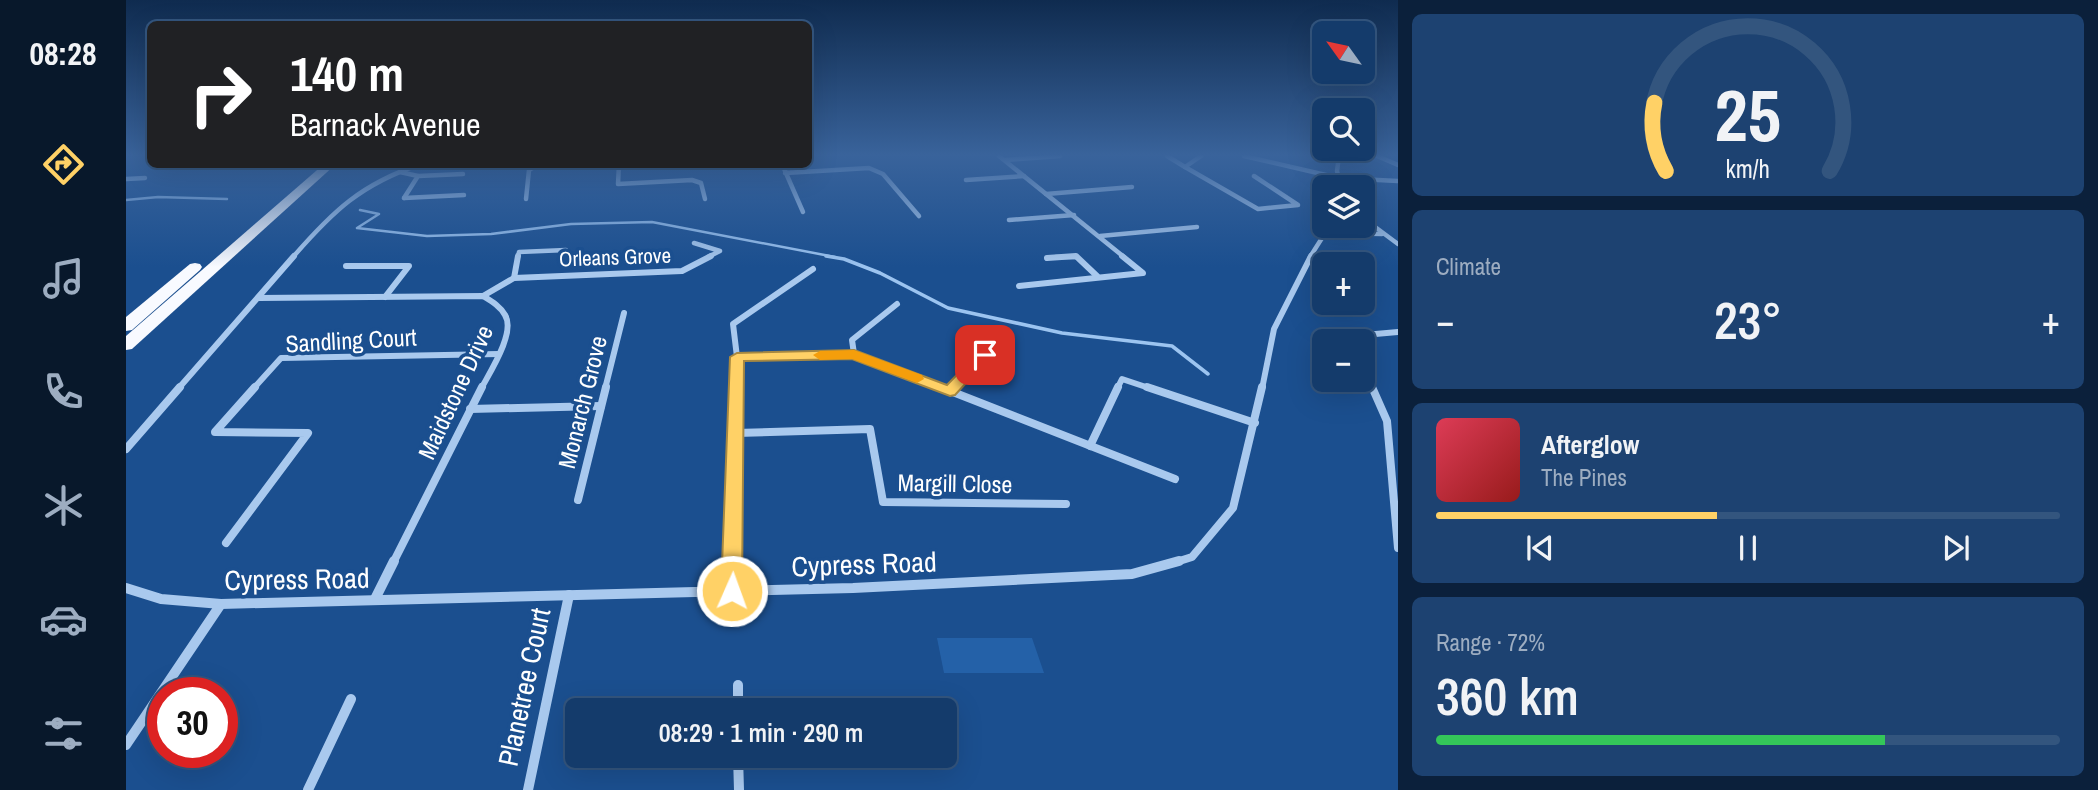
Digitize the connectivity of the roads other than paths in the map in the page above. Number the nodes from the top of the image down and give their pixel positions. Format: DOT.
graph roads {
  1 [pos="282,193"];
  2 [pos="298,193"];
  3 [pos="354,193"];
  4 [pos="407,193"];
  5 [pos="527,193"];
  6 [pos="703,193"];
  7 [pos="794,193"];
  8 [pos="899,193"];
  9 [pos="1060,193"];
  10 [pos="1230,193"];
  11 [pos="1280,193"];
  12 [pos="1046,194"];
  13 [pos="464,195"];
  14 [pos="526,199"];
  15 [pos="705,199"];
  16 [pos="803,212"];
  17 [pos="1074,215"];
  18 [pos="919,216"];
  19 [pos="1009,220"];
  20 [pos="1197,227"];
  21 [pos="1375,228"];
  22 [pos="1382,234"];
  23 [pos="1100,236"];
  24 [pos="694,243"];
  25 [pos="1398,244"];
  26 [pos="566,250"];
  27 [pos="1047,258"];
  28 [pos="346,266"];
  29 [pos="813,269"];
  30 [pos="1097,276"];
  31 [pos="514,278"];
  32 [pos="1019,286"];
  33 [pos="483,296"];
  34 [pos="385,297"];
  35 [pos="259,298"];
  36 [pos="897,304"];
  37 [pos="624,313"];
  38 [pos="126,326"];
  39 [pos="1398,332"];
  40 [pos="1375,333"];
  41 [pos="1002,337"];
  42 [pos="126,345"];
  43 [pos="499,354"];
  44 [pos="854,354"];
  45 [pos="737,357"];
  46 [pos="950,392"];
  47 [pos="1374,392"];
  48 [pos="601,406"];
  49 [pos="470,409"];
  50 [pos="1387,421"];
  51 [pos="1255,423"];
  52 [pos="1398,424"];
  53 [pos="736,432"];
  54 [pos="1090,446"];
  55 [pos="126,449"];
  56 [pos="1175,479"];
  57 [pos="578,500"];
  58 [pos="1066,504"];
  59 [pos="226,543"];
  60 [pos="1398,548"];
  61 [pos="126,587"];
  62 [pos="732,591"];
  63 [pos="569,594"];
  64 [pos="375,599"];
  65 [pos="222,604"];
  66 [pos="738,685"];
  67 [pos="738,698"];
  68 [pos="351,699"];
  69 [pos="126,745"];
  70 [pos="738,768"];
  71 [pos="308,790"];
  72 [pos="527,790"];
  73 [pos="739,790"];
  1 -- 38 [label="highway"];
  2 -- 42 [label="highway"];
  3 -- 35 [label="street"];
  4 -- 13 [label="street"];
  5 -- 14 [label="street"];
  6 -- 15 [label="street"];
  7 -- 16 [label="street"];
  8 -- 18 [label="street"];
  9 -- 12 [label="street"];
  10 -- 11 [label="street"];
  12 -- 17 [label="street"];
  17 -- 19 [label="street"];
  17 -- 23 [label="street"];
  20 -- 23 [label="street"];
  21 -- 22 [label="street"];
  22 -- 25 [label="street"];
  22 -- 51 [label="street, Cypress Road"];
  23 -- 30 [label="street"];
  24 -- 31 [label="street, Orleans Grove"];
  26 -- 31 [label="street"];
  27 -- 30 [label="street"];
  28 -- 34 [label="street"];
  29 -- 45 [label="street"];
  30 -- 32 [label="street"];
  31 -- 33 [label="street, Orleans Grove"];
  33 -- 34 [label="street, Maidstone Drive"];
  33 -- 43 [label="street, Maidstone Drive"];
  34 -- 35 [label="street, Maidstone Drive"];
  35 -- 55 [label="street"];
  36 -- 44 [label="street"];
  37 -- 48 [label="street, Monarch Grove"];
  39 -- 40 [label="street"];
  41 -- 46 [label="street"];
  43 -- 49 [label="street, Maidstone Drive"];
  43 -- 59 [label="street, Sandling Court"];
  44 -- 45 [label="street"];
  44 -- 46 [label="street"];
  45 -- 53 [label="street"];
  46 -- 54 [label="street"];
  47 -- 50 [label="street"];
  48 -- 49 [label="street"];
  48 -- 57 [label="street, Monarch Grove"];
  49 -- 64 [label="street, Maidstone Drive"];
  50 -- 52 [label="street"];
  50 -- 60 [label="street"];
  51 -- 54 [label="street"];
  51 -- 62 [label="street, Cypress Road"];
  53 -- 58 [label="street, Margill Close"];
  53 -- 62 [label="street"];
  54 -- 56 [label="street"];
  61 -- 65 [label="street, Cypress Road"];
  62 -- 63 [label="street, Cypress Road"];
  63 -- 64 [label="street, Cypress Road"];
  63 -- 72 [label="street, Planetree Court"];
  64 -- 65 [label="street, Cypress Road"];
  65 -- 69 [label="street"];
  66 -- 67 [label="street"];
  68 -- 71 [label="street"];
  70 -- 73 [label="street"];
}
